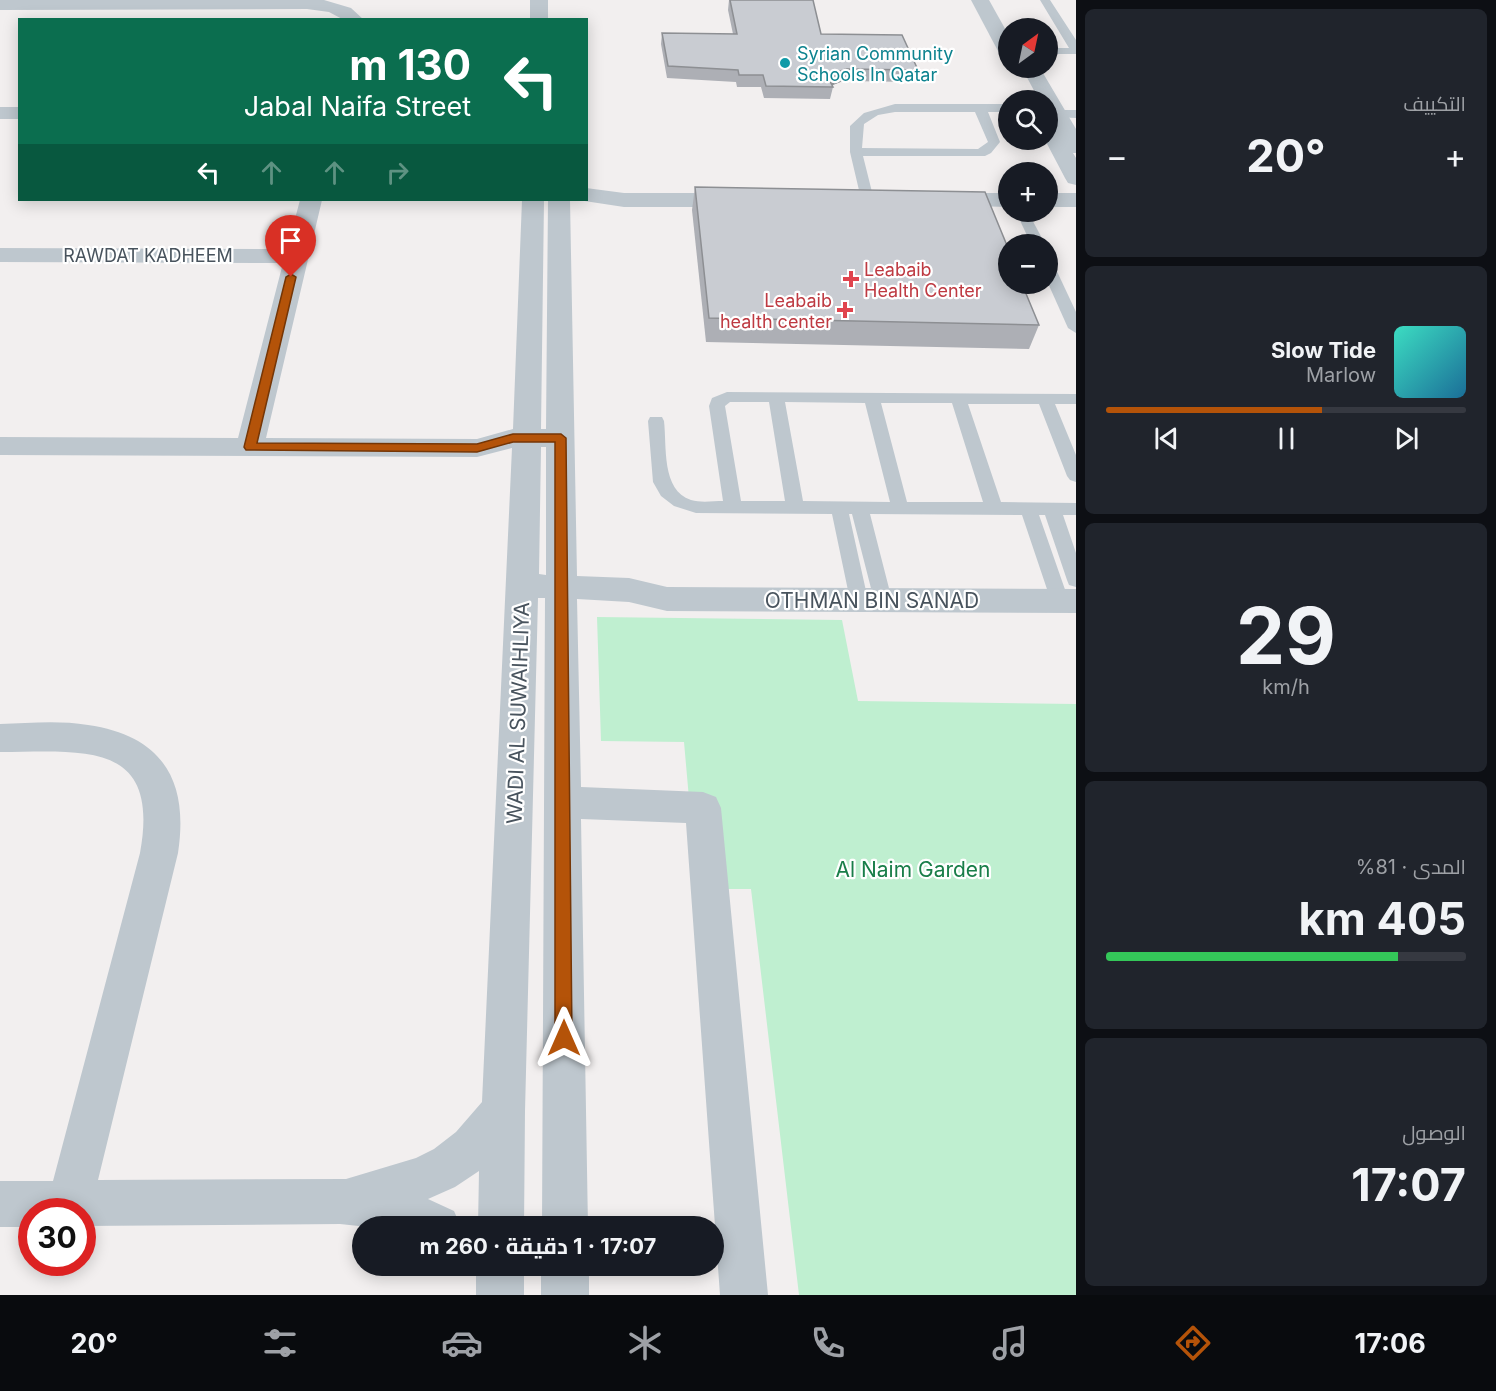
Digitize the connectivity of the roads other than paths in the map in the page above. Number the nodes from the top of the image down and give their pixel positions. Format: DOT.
graph roads {
  1 [pos="539,0"];
  2 [pos="980,0"];
  3 [pos="992,0"];
  4 [pos="1045,0"];
  5 [pos="0,5"];
  6 [pos="352,18"];
  7 [pos="539,18"];
  8 [pos="1002,18"];
  9 [pos="998,33"];
  10 [pos="1076,50"];
  11 [pos="1058,51"];
  12 [pos="1036,78"];
  13 [pos="998,110"];
  14 [pos="0,113"];
  15 [pos="18,113"];
  16 [pos="982,113"];
  17 [pos="998,116"];
  18 [pos="1064,122"];
  19 [pos="1076,147"];
  20 [pos="856,152"];
  21 [pos="1076,178"];
  22 [pos="588,195"];
  23 [pos="760,200"];
  24 [pos="843,200"];
  25 [pos="867,200"];
  26 [pos="890,200"];
  27 [pos="926,200"];
  28 [pos="998,200"];
  29 [pos="1058,200"];
  30 [pos="1076,200"];
  31 [pos="311,201"];
  32 [pos="533,201"];
  33 [pos="560,201"];
  34 [pos="0,255"];
  35 [pos="296,256"];
  36 [pos="1058,289"];
  37 [pos="1076,328"];
  38 [pos="776,397"];
  39 [pos="872,398"];
  40 [pos="958,398"];
  41 [pos="1045,399"];
  42 [pos="1076,399"];
  43 [pos="656,422"];
  44 [pos="0,446"];
  45 [pos="250,447"];
  46 [pos="544,450"];
  47 [pos="1076,476"];
  48 [pos="733,506"];
  49 [pos="795,507"];
  50 [pos="839,507"];
  51 [pos="859,507"];
  52 [pos="900,507"];
  53 [pos="993,508"];
  54 [pos="1028,508"];
  55 [pos="1052,508"];
  56 [pos="1076,509"];
  57 [pos="1071,594"];
  58 [pos="522,599"];
  59 [pos="562,599"];
  60 [pos="871,600"];
  61 [pos="0,738"];
  62 [pos="562,802"];
  63 [pos="502,1111"];
  64 [pos="71,1198"];
  65 [pos="340,1201"];
  66 [pos="0,1204"];
  67 [pos="18,1204"];
  68 [pos="96,1205"];
  69 [pos="416,1216"];
  70 [pos="501,1216"];
  71 [pos="565,1216"];
  72 [pos="565,1276"];
  73 [pos="565,1295"];
  74 [pos="744,1295"];
  1 -- 7 [label="street"];
  2 -- 9 [label="street"];
  3 -- 8 [label="street"];
  4 -- 10 [label="lane"];
  5 -- 6 [label="street"];
  10 -- 11 [label="lane"];
  12 -- 18 [label="street"];
  13 -- 16 [label="lane"];
  14 -- 15 [label="street"];
  16 -- 17 [label="lane"];
  16 -- 20 [label="lane"];
  16 -- 20 [label="lane"];
  18 -- 19 [label="street"];
  18 -- 21 [label="street"];
  20 -- 25 [label="lane"];
  22 -- 23 [label="street"];
  24 -- 25 [label="street"];
  25 -- 26 [label="street"];
  27 -- 28 [label="street"];
  29 -- 30 [label="street"];
  31 -- 35 [label="street"];
  32 -- 46 [label="street, WADI AL SUWAIHLIYA"];
  33 -- 46 [label="street, WADI AL SUWAIHLIYA"];
  34 -- 35 [label="street, RAWDAT KADHEEM"];
  35 -- 45 [label="street"];
  36 -- 37 [label="lane"];
  38 -- 39 [label="lane"];
  38 -- 48 [label="lane"];
  38 -- 49 [label="lane"];
  39 -- 40 [label="lane"];
  39 -- 52 [label="lane"];
  40 -- 41 [label="lane"];
  40 -- 53 [label="lane"];
  41 -- 42 [label="lane"];
  41 -- 47 [label="lane"];
  43 -- 48 [label="lane"];
  44 -- 45 [label="street"];
  45 -- 46 [label="street"];
  46 -- 58 [label="street, WADI AL SUWAIHLIYA"];
  46 -- 59 [label="street, WADI AL SUWAIHLIYA"];
  48 -- 49 [label="lane"];
  49 -- 50 [label="lane"];
  50 -- 51 [label="lane"];
  50 -- 60 [label="lane"];
  51 -- 52 [label="lane"];
  51 -- 60 [label="lane"];
  52 -- 53 [label="lane"];
  53 -- 54 [label="lane"];
  54 -- 55 [label="lane"];
  54 -- 57 [label="lane"];
  55 -- 56 [label="lane"];
  55 -- 57 [label="lane"];
  57 -- 60 [label="street, OTHMAN BIN SANAD"];
  58 -- 59 [label="street, OTHMAN BIN SANAD"];
  58 -- 63 [label="street, WADI AL SUWAIHLIYA"];
  59 -- 60 [label="street, OTHMAN BIN SANAD"];
  59 -- 62 [label="street, WADI AL SUWAIHLIYA"];
  61 -- 64 [label="street"];
  62 -- 71 [label="street, WADI AL SUWAIHLIYA"];
  62 -- 74 [label="street"];
  63 -- 65 [label="street"];
  63 -- 70 [label="street, WADI AL SUWAIHLIYA"];
  65 -- 68 [label="street"];
  65 -- 69 [label="street"];
  66 -- 67 [label="street"];
  72 -- 73 [label="street"];
}
